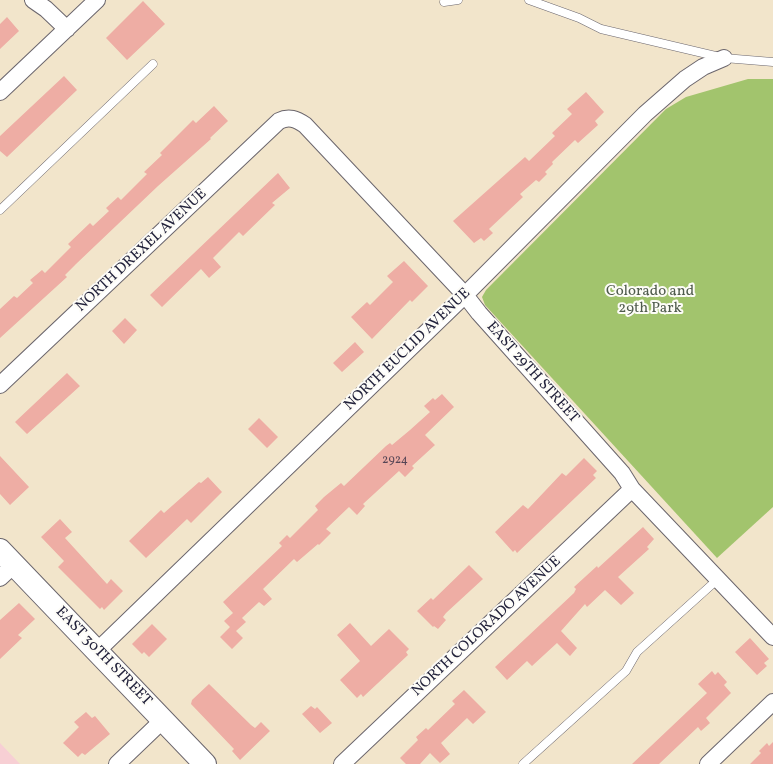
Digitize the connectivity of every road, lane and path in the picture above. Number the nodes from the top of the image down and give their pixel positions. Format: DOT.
graph roads {
  1 [pos="33,0"];
  2 [pos="96,0"];
  3 [pos="458,0"];
  4 [pos="529,0"];
  5 [pos="444,2"];
  6 [pos="66,29"];
  7 [pos="724,58"];
  8 [pos="773,62"];
  9 [pos="153,64"];
  10 [pos="0,92"];
  11 [pos="285,118"];
  12 [pos="0,210"];
  13 [pos="466,295"];
  14 [pos="0,385"];
  15 [pos="632,489"];
  16 [pos="5,564"];
  17 [pos="718,579"];
  18 [pos="773,637"];
  19 [pos="97,651"];
  20 [pos="773,702"];
  21 [pos="163,720"];
  22 [pos="117,764"];
  23 [pos="206,764"];
  24 [pos="342,764"];
  25 [pos="523,764"];
  26 [pos="708,764"];
  1 -- 6 [label="street"];
  2 -- 6 [label="street"];
  3 -- 5 [label="lane"];
  4 -- 7 [label="lane"];
  6 -- 10 [label="street"];
  7 -- 8 [label="lane"];
  7 -- 13 [label="street, NORTH EUCLID AVENUE"];
  9 -- 12 [label="lane"];
  11 -- 13 [label="street, EAST 29TH STREET"];
  11 -- 14 [label="street, NORTH DREXEL AVENUE"];
  13 -- 15 [label="street, EAST 29TH STREET"];
  13 -- 19 [label="street, NORTH EUCLID AVENUE"];
  15 -- 17 [label="street, EAST 29TH STREET"];
  15 -- 24 [label="street, NORTH COLORADO AVENUE"];
  16 -- 19 [label="main road, EAST 30TH STREET"];
  17 -- 18 [label="street, EAST 29TH STREET"];
  17 -- 25 [label="lane"];
  19 -- 21 [label="main road, EAST 30TH STREET"];
  20 -- 26 [label="street"];
  21 -- 22 [label="street"];
  21 -- 23 [label="main road, EAST 30TH STREET"];
}
